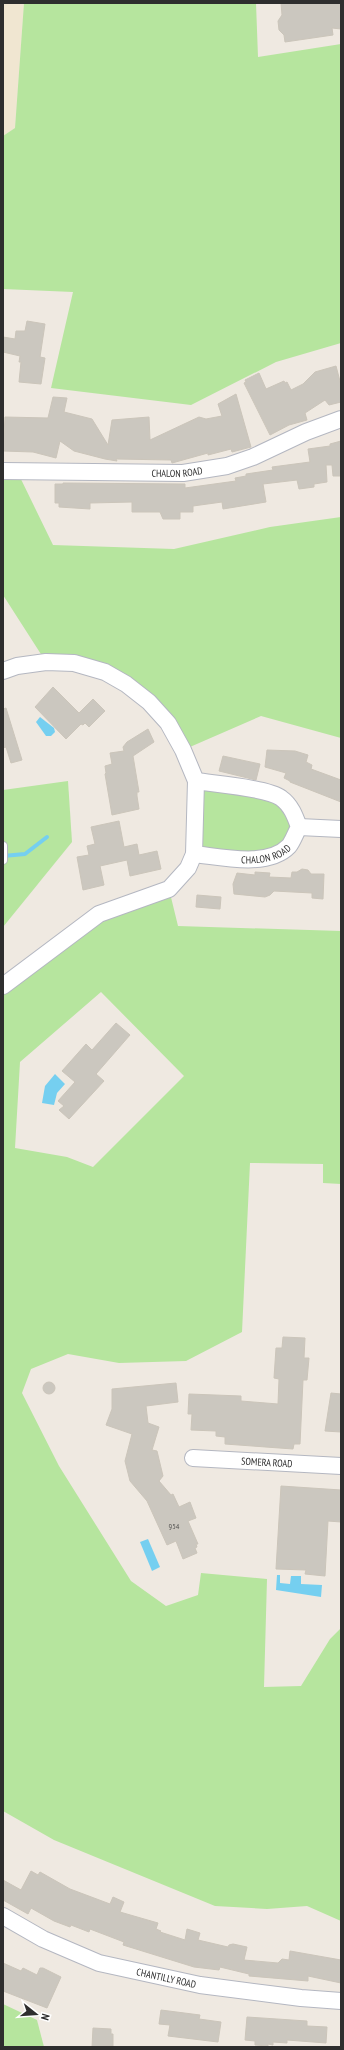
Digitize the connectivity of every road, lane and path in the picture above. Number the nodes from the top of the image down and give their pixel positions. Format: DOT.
graph roads {
  1 [pos="341,418"];
  2 [pos="3,471"];
  3 [pos="3,671"];
  4 [pos="196,781"];
  5 [pos="299,827"];
  6 [pos="341,829"];
  7 [pos="4,849"];
  8 [pos="194,854"];
  9 [pos="3,860"];
  10 [pos="3,986"];
  11 [pos="193,1458"];
  12 [pos="341,1466"];
  13 [pos="3,1916"];
  14 [pos="341,2001"];
  1 -- 2 [label="street, CHALON ROAD"];
  3 -- 4 [label="street"];
  4 -- 5 [label="street"];
  4 -- 8 [label="street"];
  5 -- 6 [label="street"];
  5 -- 8 [label="street, CHALON ROAD"];
  7 -- 9 [label="lane"];
  8 -- 10 [label="street"];
  11 -- 12 [label="street, SOMERA ROAD"];
  13 -- 14 [label="street, CHANTILLY ROAD"];
}
